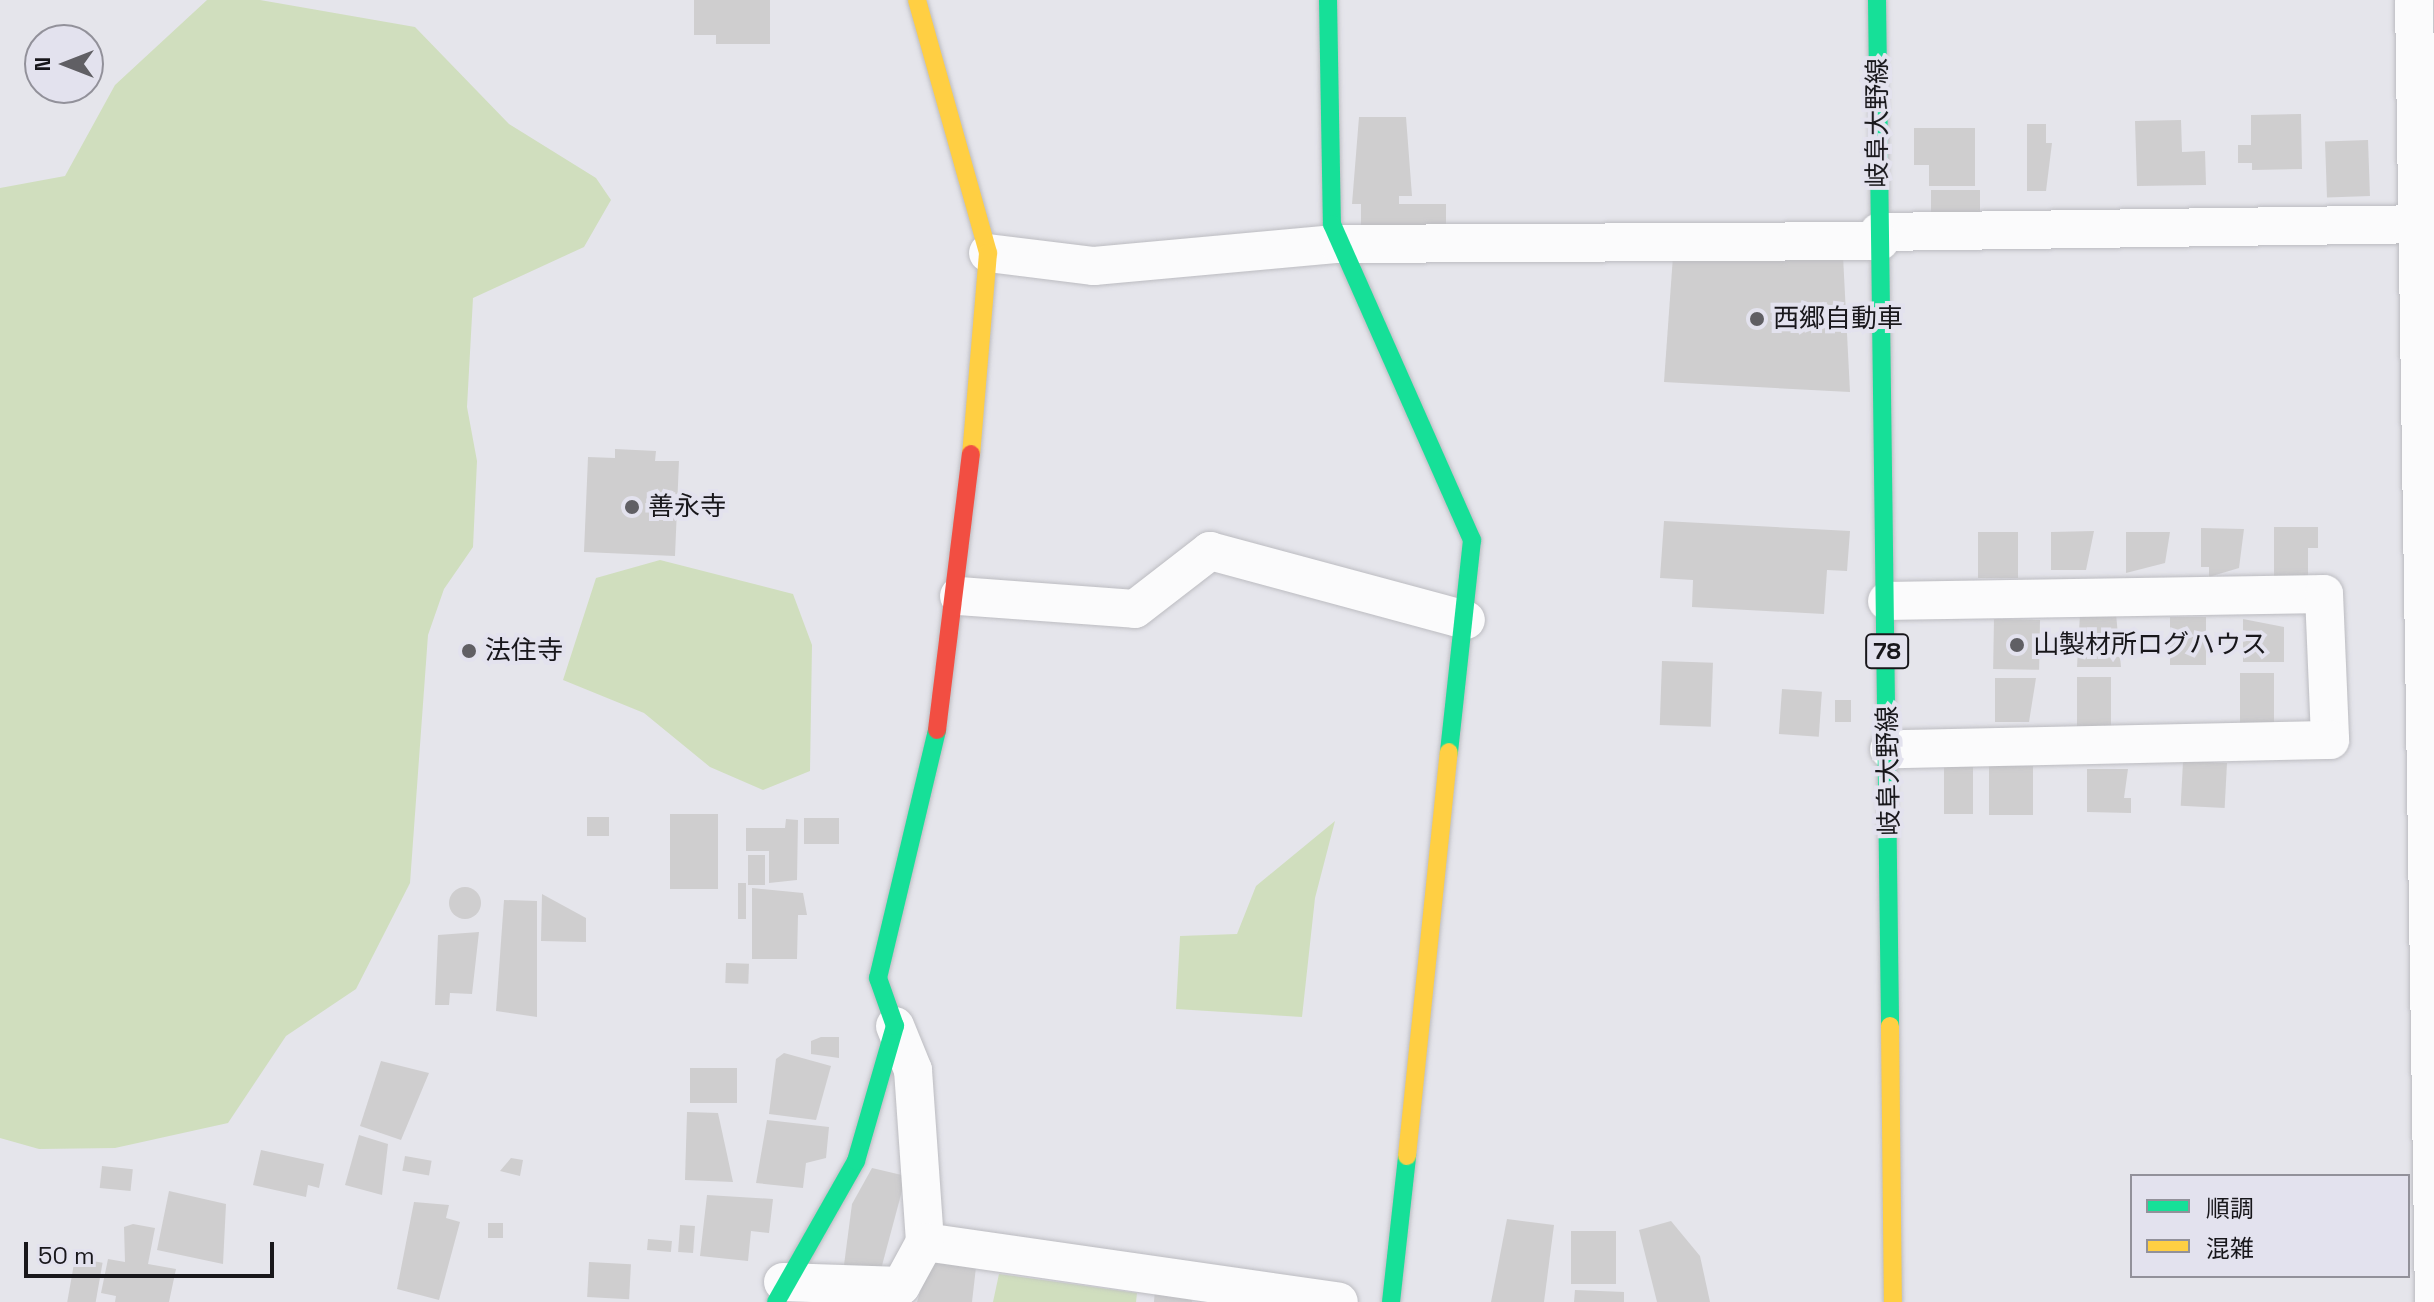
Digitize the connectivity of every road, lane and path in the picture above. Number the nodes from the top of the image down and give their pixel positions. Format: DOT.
graph roads {
  1 [pos="917,0"];
  2 [pos="1328,0"];
  3 [pos="1877,0"];
  4 [pos="2414,0"];
  5 [pos="2424,224"];
  6 [pos="1879,236"];
  7 [pos="1338,244"];
  8 [pos="988,253"];
  9 [pos="959,596"];
  10 [pos="1887,601"];
  11 [pos="1466,620"];
  12 [pos="1889,749"];
  13 [pos="895,1026"];
  14 [pos="925,1242"];
  15 [pos="780,1292"];
  16 [pos="1339,1302"];
  17 [pos="1391,1302"];
  18 [pos="1893,1302"];
  19 [pos="2434,1302"];
  1 -- 8 [label="street"];
  2 -- 7 [label="street"];
  3 -- 6 [label="street, 岐阜大野線 / 78"];
  4 -- 5 [label="street"];
  5 -- 6 [label="street"];
  5 -- 19 [label="street"];
  6 -- 7 [label="street"];
  6 -- 10 [label="street, 岐阜大野線 / 78"];
  7 -- 8 [label="street"];
  7 -- 11 [label="street"];
  8 -- 9 [label="street"];
  9 -- 11 [label="street"];
  9 -- 13 [label="street"];
  10 -- 12 [label="street, 岐阜大野線 / 78"];
  10 -- 12 [label="street"];
  11 -- 17 [label="street"];
  12 -- 18 [label="street, 岐阜大野線 / 78"];
  13 -- 14 [label="street"];
  13 -- 15 [label="street"];
  14 -- 15 [label="street"];
  14 -- 16 [label="street"];
}
